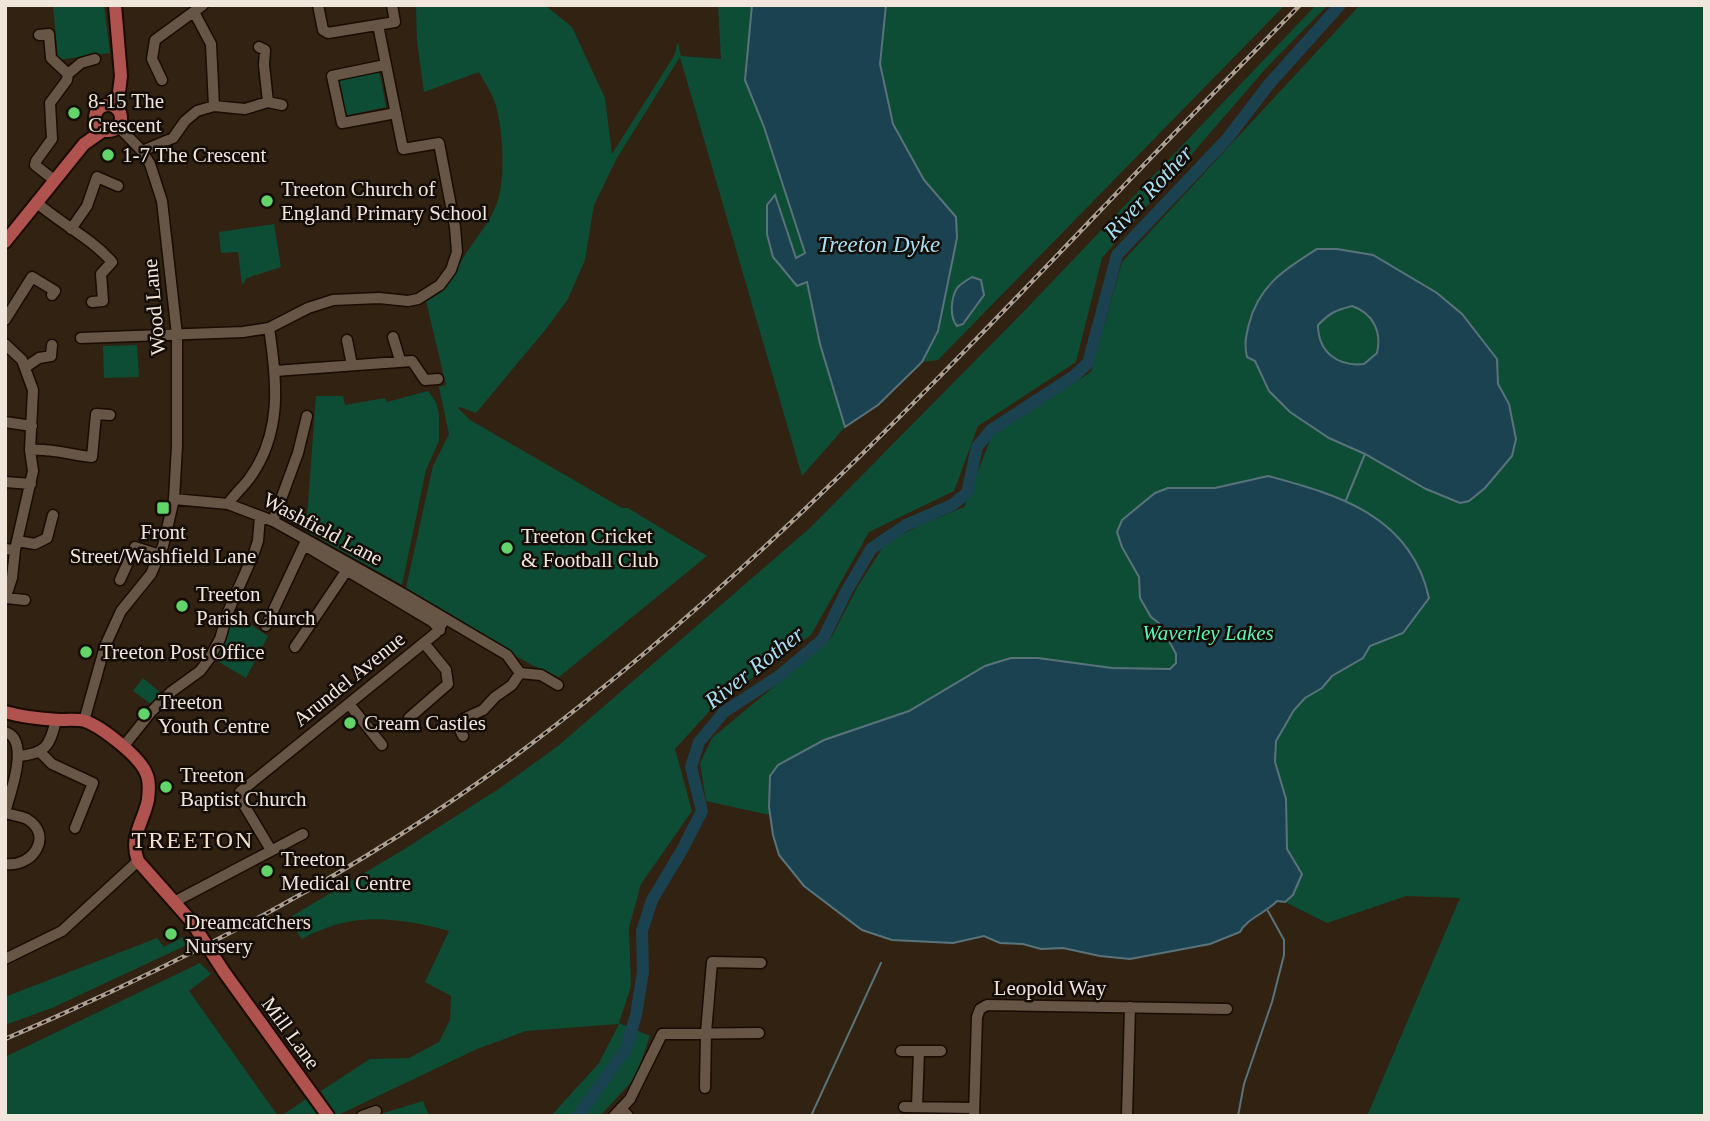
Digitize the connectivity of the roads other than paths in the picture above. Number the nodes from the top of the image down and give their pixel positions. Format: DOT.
graph roads {
  1 [pos="115,5"];
  2 [pos="203,5"];
  3 [pos="318,5"];
  4 [pos="392,5"];
  5 [pos="194,12"];
  6 [pos="377,25"];
  7 [pos="39,35"];
  8 [pos="265,47"];
  9 [pos="95,59"];
  10 [pos="385,65"];
  11 [pos="68,74"];
  12 [pos="162,80"];
  13 [pos="268,103"];
  14 [pos="282,105"];
  15 [pos="214,106"];
  16 [pos="111,108"];
  17 [pos="396,113"];
  18 [pos="95,119"];
  19 [pos="118,125"];
  20 [pos="104,130"];
  21 [pos="84,144"];
  22 [pos="142,151"];
  23 [pos="54,180"];
  24 [pos="118,186"];
  25 [pos="36,202"];
  26 [pos="71,229"];
  27 [pos="5,242"];
  28 [pos="52,295"];
  29 [pos="92,302"];
  30 [pos="5,320"];
  31 [pos="269,328"];
  32 [pos="177,335"];
  33 [pos="393,337"];
  34 [pos="81,338"];
  35 [pos="347,340"];
  36 [pos="5,344"];
  37 [pos="52,345"];
  38 [pos="400,360"];
  39 [pos="352,365"];
  40 [pos="26,367"];
  41 [pos="275,371"];
  42 [pos="438,379"];
  43 [pos="110,415"];
  44 [pos="307,416"];
  45 [pos="5,422"];
  46 [pos="32,425"];
  47 [pos="30,450"];
  48 [pos="5,482"];
  49 [pos="31,484"];
  50 [pos="174,499"];
  51 [pos="228,504"];
  52 [pos="53,515"];
  53 [pos="260,516"];
  54 [pos="273,521"];
  55 [pos="12,547"];
  56 [pos="160,555"];
  57 [pos="347,570"];
  58 [pos="120,580"];
  59 [pos="6,598"];
  60 [pos="26,600"];
  61 [pos="445,619"];
  62 [pos="266,626"];
  63 [pos="440,630"];
  64 [pos="424,643"];
  65 [pos="295,647"];
  66 [pos="520,673"];
  67 [pos="558,685"];
  68 [pos="349,704"];
  69 [pos="5,712"];
  70 [pos="408,718"];
  71 [pos="56,720"];
  72 [pos="84,721"];
  73 [pos="5,732"];
  74 [pos="463,736"];
  75 [pos="382,745"];
  76 [pos="123,747"];
  77 [pos="40,752"];
  78 [pos="18,757"];
  79 [pos="5,813"];
  80 [pos="75,828"];
  81 [pos="303,834"];
  82 [pos="271,850"];
  83 [pos="138,861"];
  84 [pos="5,864"];
  85 [pos="174,902"];
  86 [pos="6,957"];
  87 [pos="761,963"];
  88 [pos="1130,1007"];
  89 [pos="1227,1009"];
  90 [pos="706,1033"];
  91 [pos="759,1033"];
  92 [pos="901,1051"];
  93 [pos="919,1051"];
  94 [pos="941,1051"];
  95 [pos="705,1088"];
  96 [pos="904,1107"];
  97 [pos="917,1107"];
  98 [pos="376,1111"];
  99 [pos="974,1112"];
  100 [pos="621,1113"];
  101 [pos="328,1116"];
  102 [pos="362,1116"];
  103 [pos="1127,1116"];
  1 -- 16 [label="main road"];
  2 -- 5 [label="street"];
  3 -- 6 [label="street"];
  4 -- 6 [label="street"];
  5 -- 12 [label="street"];
  5 -- 15 [label="street"];
  6 -- 10 [label="street"];
  7 -- 11 [label="street"];
  8 -- 13 [label="street"];
  9 -- 11 [label="street"];
  10 -- 17 [label="street"];
  10 -- 17 [label="street"];
  11 -- 23 [label="street"];
  13 -- 14 [label="street"];
  13 -- 15 [label="street"];
  15 -- 22 [label="street"];
  16 -- 18 [label="main road"];
  16 -- 19 [label="main road"];
  17 -- 31 [label="street"];
  18 -- 20 [label="main road"];
  18 -- 21 [label="main road"];
  19 -- 20 [label="main road"];
  19 -- 22 [label="street, Wood Lane"];
  20 -- 21 [label="main road"];
  21 -- 23 [label="main road"];
  22 -- 32 [label="street, Wood Lane"];
  23 -- 25 [label="main road"];
  24 -- 26 [label="street"];
  25 -- 26 [label="street"];
  25 -- 27 [label="main road"];
  26 -- 29 [label="street"];
  28 -- 30 [label="street"];
  31 -- 32 [label="street"];
  31 -- 41 [label="street"];
  32 -- 34 [label="street"];
  32 -- 50 [label="street, Wood Lane"];
  33 -- 38 [label="street"];
  35 -- 39 [label="street"];
  36 -- 40 [label="street"];
  37 -- 40 [label="street"];
  38 -- 39 [label="street"];
  38 -- 42 [label="street"];
  39 -- 41 [label="street"];
  40 -- 46 [label="street"];
  41 -- 51 [label="street"];
  43 -- 47 [label="street"];
  44 -- 54 [label="street"];
  45 -- 46 [label="street"];
  46 -- 47 [label="street"];
  47 -- 49 [label="street"];
  48 -- 49 [label="street"];
  49 -- 55 [label="street"];
  50 -- 51 [label="street, Washfield Lane"];
  50 -- 56 [label="street, Wood Lane"];
  51 -- 53 [label="street, Washfield Lane"];
  52 -- 55 [label="street"];
  53 -- 54 [label="street, Washfield Lane"];
  53 -- 76 [label="street"];
  54 -- 61 [label="street, Washfield Lane"];
  55 -- 59 [label="street"];
  56 -- 58 [label="street"];
  56 -- 72 [label="street, Wood Lane"];
  57 -- 62 [label="street"];
  57 -- 63 [label="street"];
  57 -- 65 [label="street"];
  59 -- 60 [label="street"];
  61 -- 63 [label="street, Arundel Avenue"];
  61 -- 66 [label="street, Washfield Lane"];
  63 -- 64 [label="street, Arundel Avenue"];
  64 -- 68 [label="street, Arundel Avenue"];
  64 -- 70 [label="street"];
  66 -- 67 [label="street"];
  66 -- 74 [label="street"];
  68 -- 75 [label="street"];
  68 -- 82 [label="street, Arundel Avenue"];
  69 -- 71 [label="main road"];
  71 -- 72 [label="main road"];
  71 -- 77 [label="street"];
  72 -- 76 [label="main road"];
  73 -- 78 [label="street"];
  76 -- 83 [label="main road"];
  77 -- 78 [label="street"];
  77 -- 80 [label="street"];
  78 -- 79 [label="street"];
  79 -- 84 [label="street"];
  81 -- 82 [label="street"];
  82 -- 85 [label="street"];
  83 -- 85 [label="main road, Mill Lane"];
  83 -- 86 [label="street"];
  85 -- 101 [label="main road, Mill Lane, bridge"];
  87 -- 90 [label="street"];
  88 -- 89 [label="street, Leopold Way"];
  88 -- 99 [label="street, Leopold Way"];
  88 -- 103 [label="street"];
  90 -- 91 [label="street"];
  90 -- 95 [label="street"];
  90 -- 100 [label="street"];
  92 -- 93 [label="street"];
  93 -- 94 [label="street"];
  93 -- 97 [label="street"];
  96 -- 97 [label="street"];
  97 -- 99 [label="street"];
  98 -- 102 [label="street"];
}
